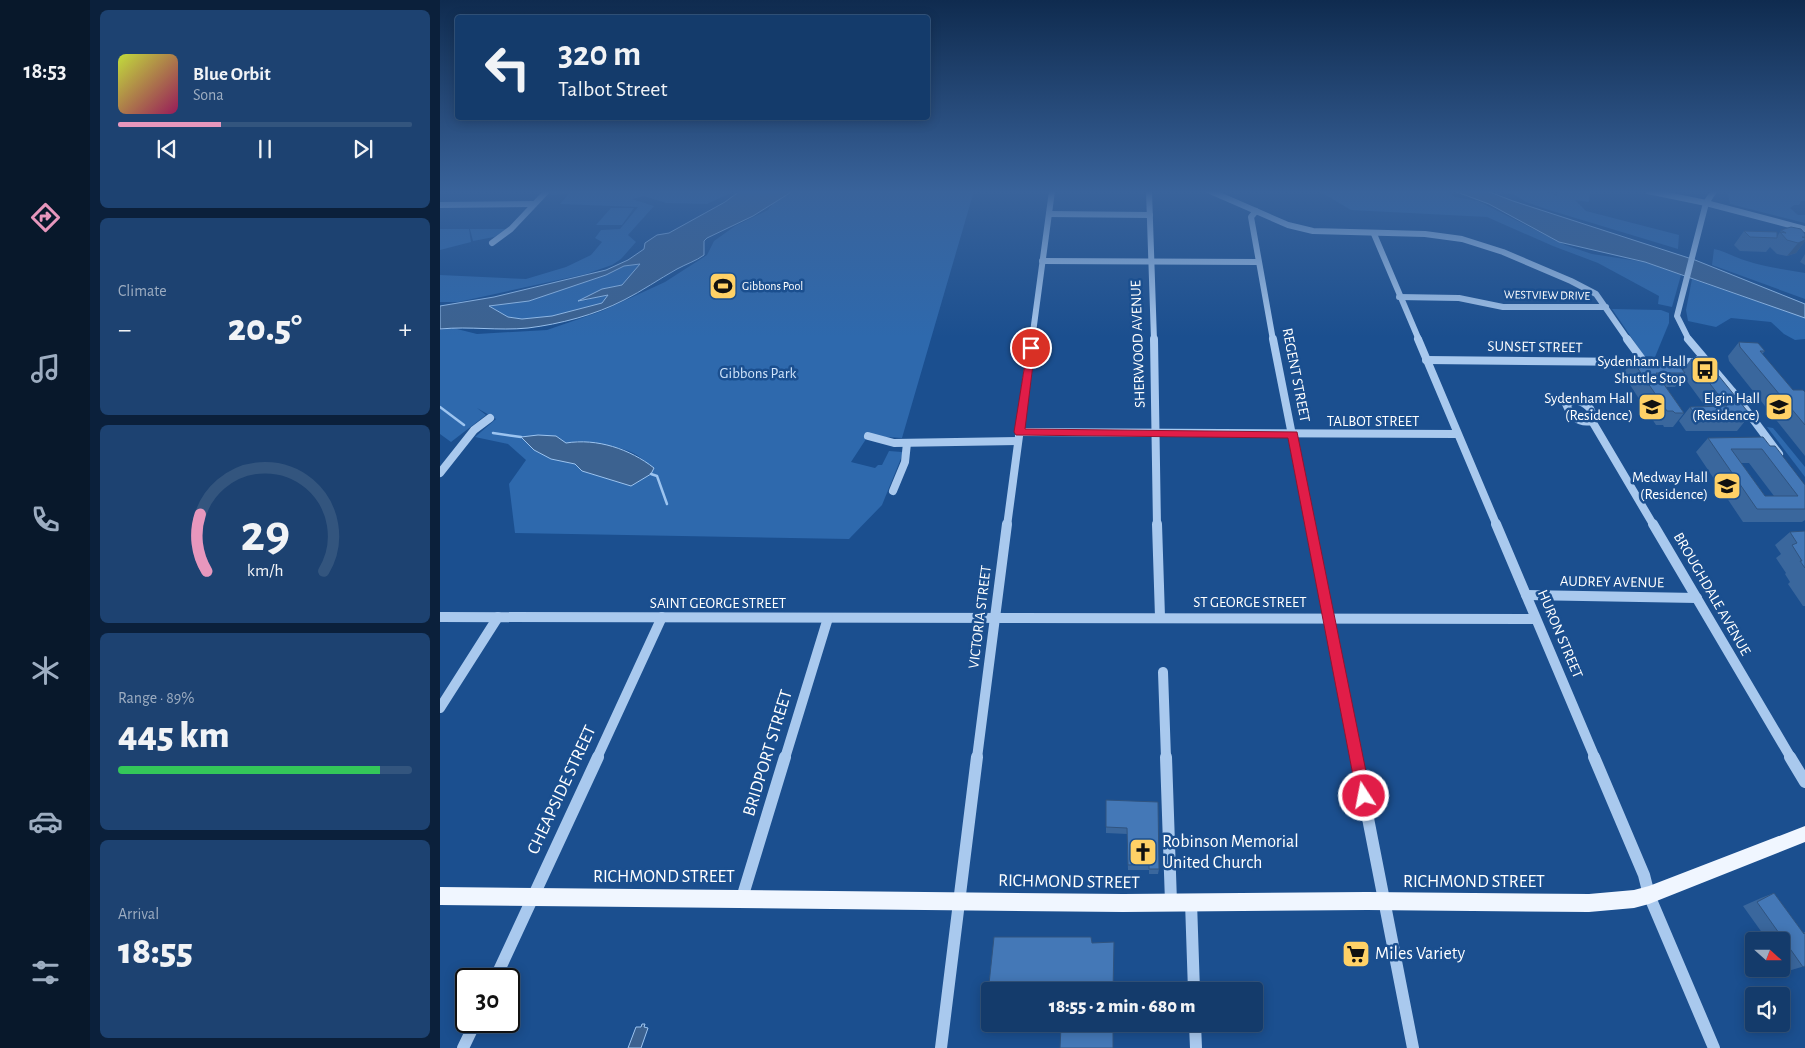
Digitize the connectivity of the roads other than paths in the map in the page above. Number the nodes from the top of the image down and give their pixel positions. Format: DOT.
graph roads {
  1 [pos="496,240"];
  2 [pos="1045,240"];
  3 [pos="1151,240"];
  4 [pos="1255,240"];
  5 [pos="1377,240"];
  6 [pos="1458,240"];
  7 [pos="1695,240"];
  8 [pos="492,243"];
  9 [pos="1042,261"];
  10 [pos="1151,262"];
  11 [pos="1258,262"];
  12 [pos="1399,297"];
  13 [pos="1606,307"];
  14 [pos="1702,358"];
  15 [pos="1426,360"];
  16 [pos="1652,362"];
  17 [pos="490,418"];
  18 [pos="1592,421"];
  19 [pos="1156,434"];
  20 [pos="1457,434"];
  21 [pos="1293,435"];
  22 [pos="868,436"];
  23 [pos="1019,437"];
  24 [pos="907,443"];
  25 [pos="1787,463"];
  26 [pos="440,473"];
  27 [pos="893,491"];
  28 [pos="1526,595"];
  29 [pos="1697,598"];
  30 [pos="440,616"];
  31 [pos="498,617"];
  32 [pos="662,617"];
  33 [pos="995,617"];
  34 [pos="1160,617"];
  35 [pos="828,618"];
  36 [pos="1328,618"];
  37 [pos="1535,619"];
  38 [pos="1163,672"];
  39 [pos="440,708"];
  40 [pos="1805,782"];
  41 [pos="1805,834"];
  42 [pos="1649,895"];
  43 [pos="440,896"];
  44 [pos="533,896"];
  45 [pos="742,898"];
  46 [pos="960,900"];
  47 [pos="1386,901"];
  48 [pos="1171,902"];
  49 [pos="1191,902"];
  50 [pos="500,968"];
  51 [pos="1194,982"];
  52 [pos="1195,1032"];
  53 [pos="470,1033"];
  54 [pos="463,1048"];
  55 [pos="941,1048"];
  56 [pos="1196,1048"];
  57 [pos="1413,1048"];
  58 [pos="1714,1048"];
  1 -- 8 [label="street"];
  2 -- 9 [label="street, VICTORIA STREET"];
  3 -- 10 [label="street, SHERWOOD AVENUE"];
  4 -- 11 [label="street, REGENT STREET"];
  5 -- 12 [label="street, HURON STREET"];
  6 -- 13 [label="street"];
  7 -- 14 [label="street"];
  9 -- 10 [label="street"];
  9 -- 23 [label="street, VICTORIA STREET"];
  10 -- 11 [label="street"];
  10 -- 19 [label="street, SHERWOOD AVENUE"];
  11 -- 21 [label="street, REGENT STREET"];
  12 -- 13 [label="street, WESTVIEW DRIVE"];
  12 -- 15 [label="street, HURON STREET"];
  13 -- 16 [label="street"];
  14 -- 16 [label="street, SUNSET STREET"];
  14 -- 25 [label="street"];
  15 -- 16 [label="street, SUNSET STREET"];
  15 -- 20 [label="street, HURON STREET"];
  17 -- 26 [label="street"];
  18 -- 29 [label="street, BROUGHDALE AVENUE"];
  19 -- 21 [label="street, TALBOT STREET"];
  19 -- 23 [label="street, TALBOT STREET"];
  19 -- 34 [label="street, SHERWOOD AVENUE"];
  20 -- 21 [label="street, TALBOT STREET"];
  20 -- 28 [label="street, HURON STREET"];
  21 -- 36 [label="street, REGENT STREET"];
  22 -- 24 [label="street"];
  23 -- 24 [label="street"];
  23 -- 33 [label="street, VICTORIA STREET"];
  24 -- 27 [label="street"];
  28 -- 29 [label="street, AUDREY AVENUE"];
  28 -- 37 [label="street, HURON STREET"];
  29 -- 40 [label="street, BROUGHDALE AVENUE"];
  30 -- 31 [label="street, SAINT GEORGE STREET"];
  31 -- 32 [label="street, SAINT GEORGE STREET"];
  31 -- 39 [label="street"];
  32 -- 35 [label="street, SAINT GEORGE STREET"];
  32 -- 44 [label="street, CHEAPSIDE STREET"];
  33 -- 34 [label="street, ST GEORGE STREET"];
  33 -- 35 [label="street, SAINT GEORGE STREET"];
  33 -- 46 [label="street, VICTORIA STREET"];
  34 -- 36 [label="street, ST GEORGE STREET"];
  35 -- 45 [label="street, BRIDPORT STREET"];
  36 -- 37 [label="street, ST GEORGE STREET"];
  36 -- 47 [label="street, REGENT STREET"];
  37 -- 42 [label="street, HURON STREET"];
  38 -- 48 [label="street"];
  41 -- 42 [label="main road, RICHMOND STREET"];
  42 -- 47 [label="main road, RICHMOND STREET"];
  42 -- 58 [label="street, HURON STREET"];
  43 -- 44 [label="main road, RICHMOND STREET"];
  44 -- 45 [label="main road, RICHMOND STREET"];
  44 -- 50 [label="street, CHEAPSIDE STREET"];
  45 -- 46 [label="main road, RICHMOND STREET"];
  46 -- 48 [label="main road, RICHMOND STREET"];
  46 -- 55 [label="street, VICTORIA STREET"];
  47 -- 49 [label="main road, RICHMOND STREET"];
  47 -- 57 [label="street, REGENT STREET"];
  48 -- 49 [label="main road, RICHMOND STREET"];
  49 -- 51 [label="street"];
  52 -- 56 [label="street"];
  53 -- 54 [label="street"];
}
